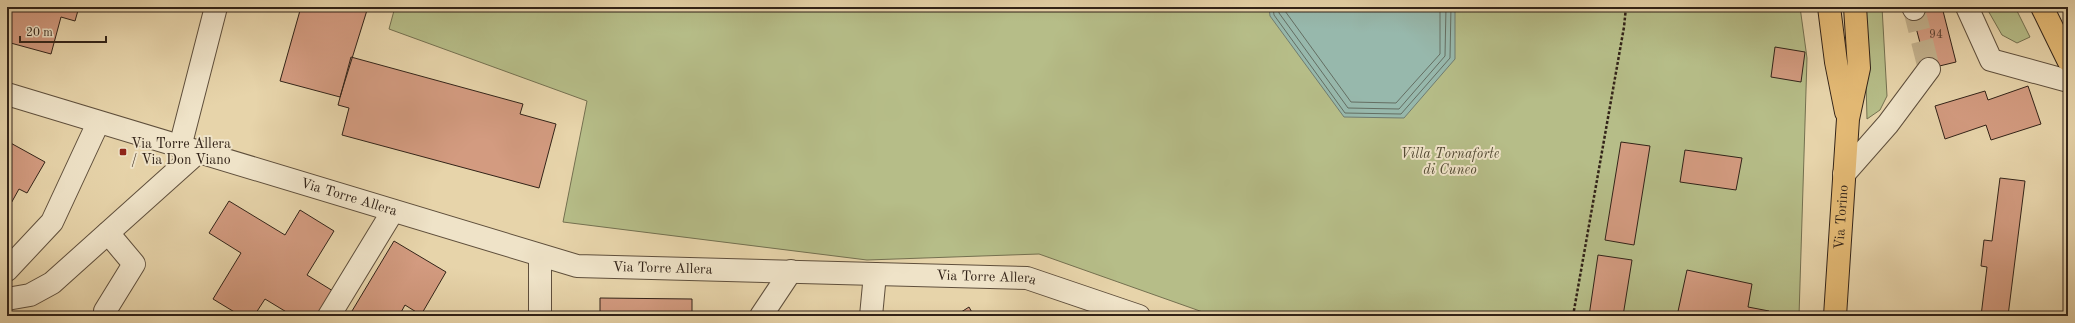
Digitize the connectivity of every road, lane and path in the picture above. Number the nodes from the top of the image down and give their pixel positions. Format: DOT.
graph roads {
  1 [pos="216,7"];
  2 [pos="1626,7"];
  3 [pos="1829,7"];
  4 [pos="1855,7"];
  5 [pos="1967,7"];
  6 [pos="2042,7"];
  7 [pos="2068,60"];
  8 [pos="1929,68"];
  9 [pos="2068,81"];
  10 [pos="7,94"];
  11 [pos="1848,119"];
  12 [pos="98,123"];
  13 [pos="189,150"];
  14 [pos="1844,174"];
  15 [pos="393,211"];
  16 [pos="108,233"];
  17 [pos="540,256"];
  18 [pos="7,270"];
  19 [pos="791,272"];
  20 [pos="875,274"];
  21 [pos="7,299"];
  22 [pos="105,311"];
  23 [pos="329,316"];
  24 [pos="540,316"];
  25 [pos="761,316"];
  26 [pos="871,316"];
  27 [pos="1138,316"];
  28 [pos="1573,316"];
  29 [pos="1835,316"];
  1 -- 13 [label="street"];
  2 -- 28 [label="path"];
  3 -- 11 [label="main road, Via Torino"];
  4 -- 11 [label="main road, Via Torino"];
  5 -- 9 [label="street"];
  6 -- 7 [label="main road"];
  8 -- 14 [label="street"];
  10 -- 12 [label="street, Via Torre Allera"];
  11 -- 14 [label="main road, Via Torino"];
  12 -- 13 [label="street, Via Torre Allera"];
  12 -- 18 [label="street"];
  13 -- 15 [label="street, Via Torre Allera"];
  13 -- 16 [label="street"];
  14 -- 29 [label="main road, Via Torino"];
  15 -- 17 [label="street, Via Torre Allera"];
  15 -- 23 [label="street"];
  16 -- 21 [label="street"];
  16 -- 22 [label="street"];
  17 -- 19 [label="street, Via Torre Allera"];
  17 -- 24 [label="street"];
  19 -- 20 [label="street, Via Torre Allera"];
  19 -- 25 [label="street"];
  20 -- 26 [label="street"];
  20 -- 27 [label="street, Via Torre Allera"];
}
